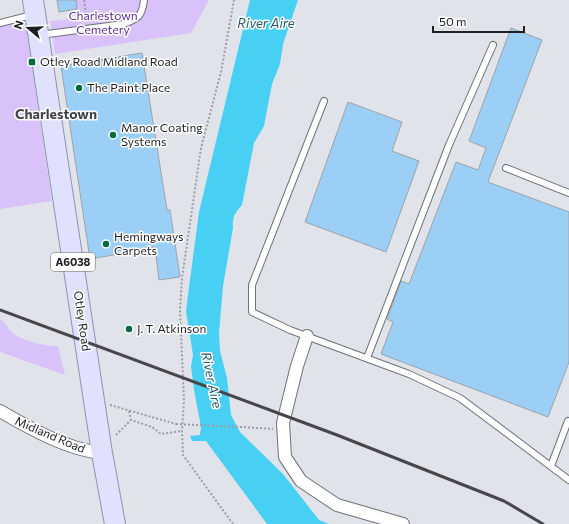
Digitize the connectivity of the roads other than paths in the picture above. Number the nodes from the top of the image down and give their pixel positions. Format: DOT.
graph roads {
  1 [pos="144,0"];
  2 [pos="34,7"];
  3 [pos="0,22"];
  4 [pos="38,36"];
  5 [pos="494,45"];
  6 [pos="324,101"];
  7 [pos="506,168"];
  8 [pos="569,193"];
  9 [pos="308,336"];
  10 [pos="367,358"];
  11 [pos="0,411"];
  12 [pos="568,422"];
  13 [pos="101,447"];
  14 [pos="551,466"];
  15 [pos="569,480"];
  16 [pos="115,524"];
  17 [pos="403,524"];
  1 -- 4 [label="lane"];
  2 -- 3 [label="lane"];
  2 -- 4 [label="main road, Otley Road / A6038"];
  4 -- 13 [label="main road, Otley Road / A6038"];
  5 -- 10 [label="lane"];
  6 -- 9 [label="lane"];
  7 -- 8 [label="lane"];
  9 -- 10 [label="lane"];
  9 -- 17 [label="street"];
  10 -- 14 [label="lane"];
  11 -- 13 [label="street, Midland Road"];
  12 -- 14 [label="lane"];
  13 -- 16 [label="main road, Otley Road / A6038"];
  14 -- 15 [label="lane"];
}
